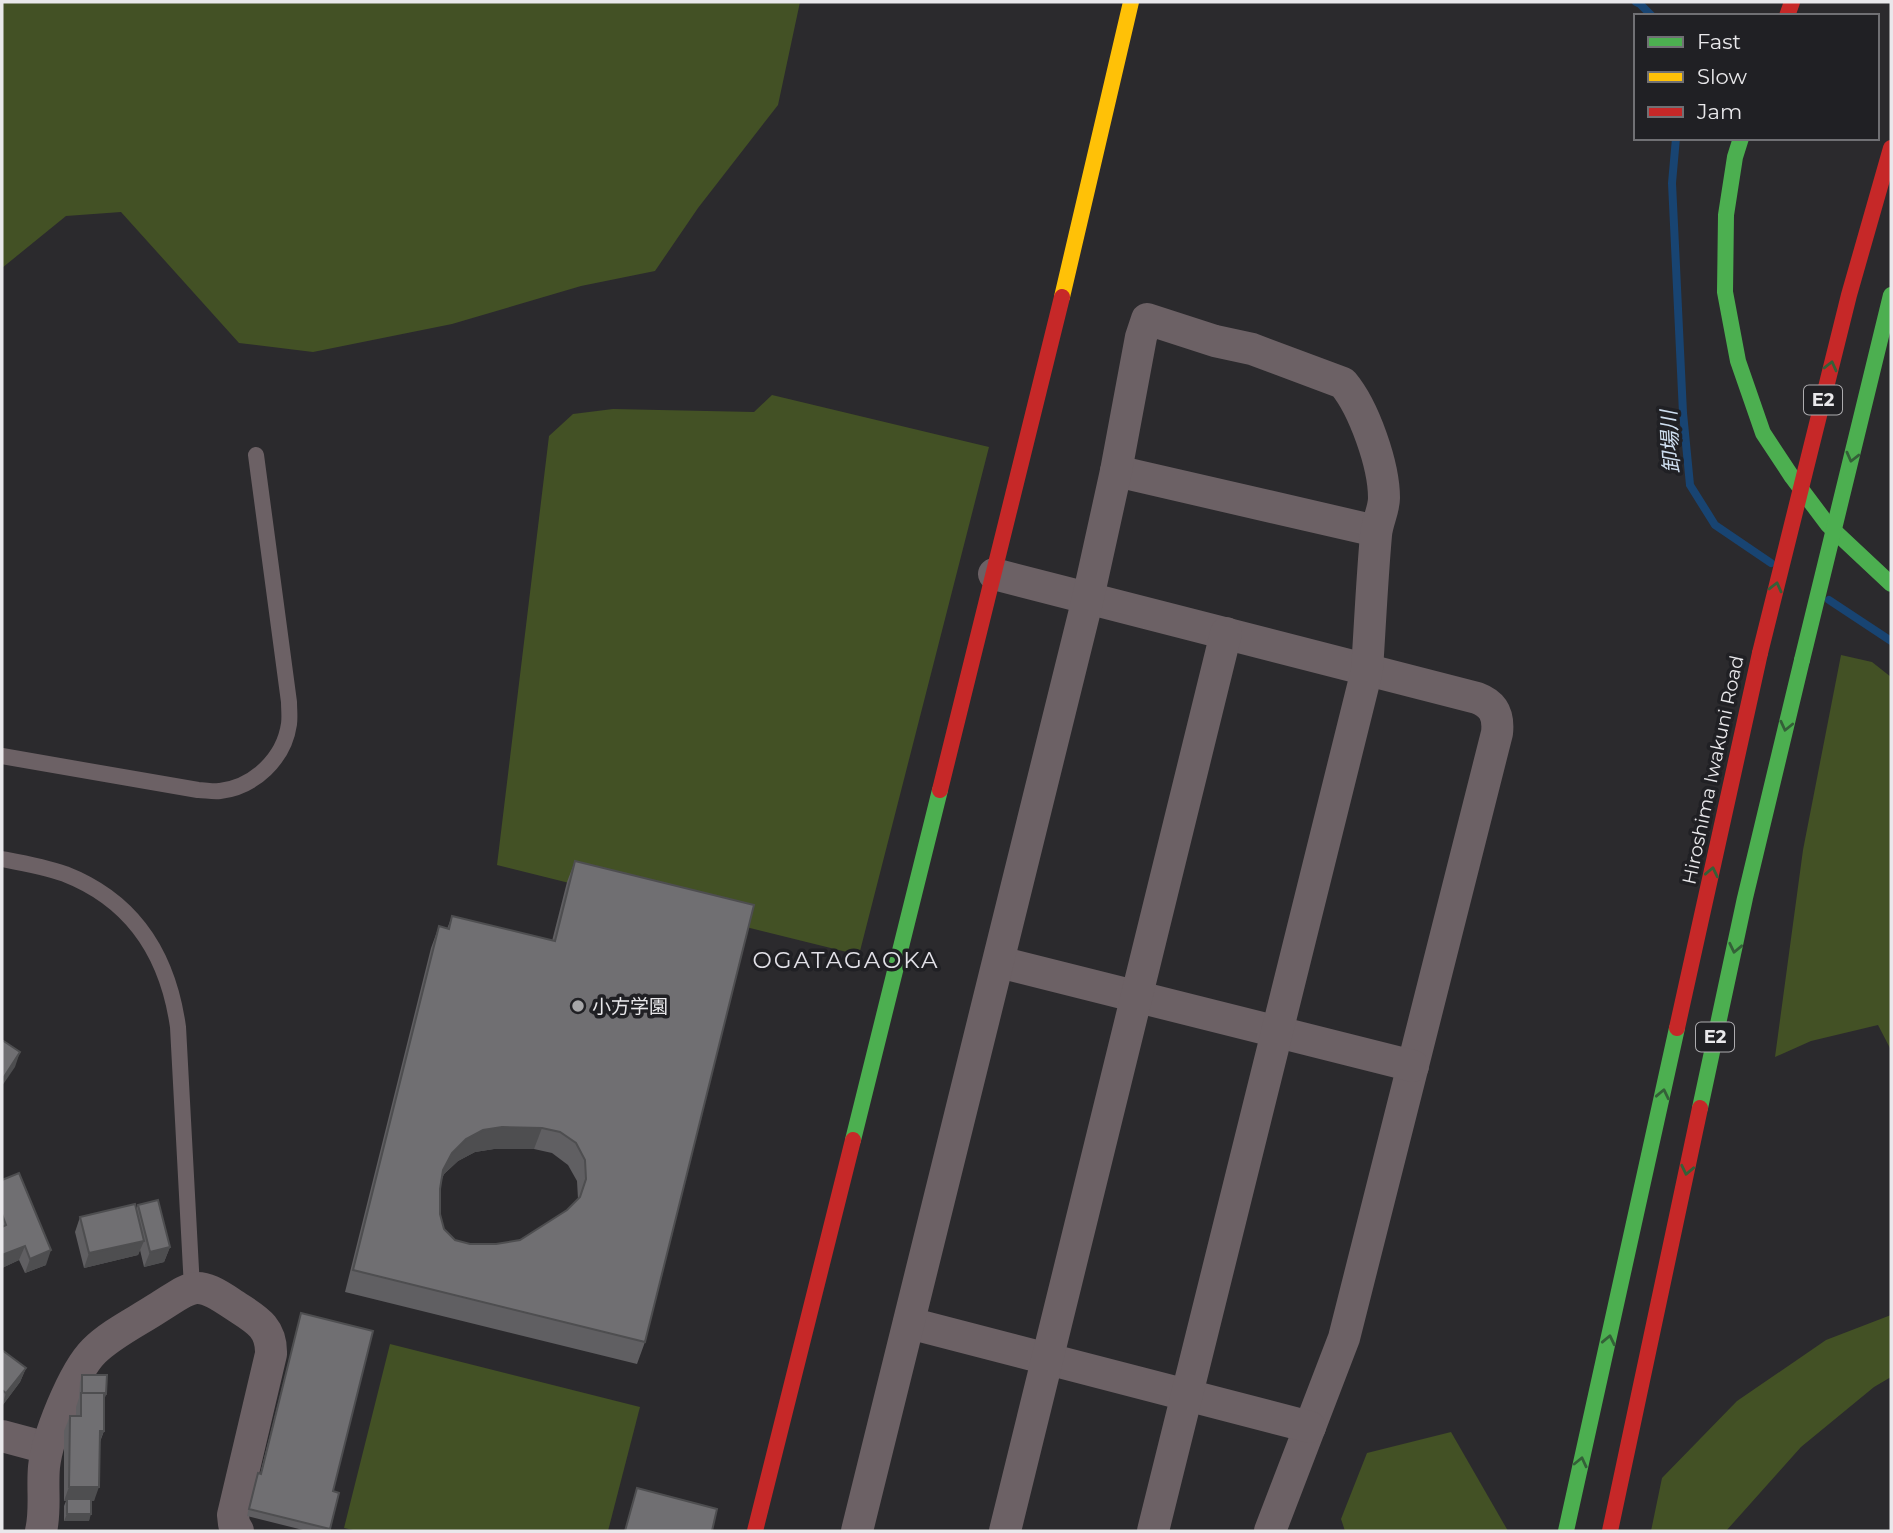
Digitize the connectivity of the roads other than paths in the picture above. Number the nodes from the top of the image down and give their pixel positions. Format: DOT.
graph roads {
  1 [pos="1131,2"];
  2 [pos="1740,140"];
  3 [pos="1891,148"];
  4 [pos="1891,295"];
  5 [pos="256,455"];
  6 [pos="1116,471"];
  7 [pos="1376,531"];
  8 [pos="994,574"];
  9 [pos="1891,584"];
  10 [pos="1088,598"];
  11 [pos="1226,634"];
  12 [pos="1367,670"];
  13 [pos="2,756"];
  14 [pos="2,859"];
  15 [pos="999,962"];
  16 [pos="1136,997"];
  17 [pos="1277,1032"];
  18 [pos="1413,1066"];
  19 [pos="192,1288"];
  20 [pos="909,1323"];
  21 [pos="1047,1359"];
  22 [pos="1187,1395"];
  23 [pos="1310,1427"];
  24 [pos="2,1436"];
  25 [pos="47,1448"];
  26 [pos="1568,1525"];
  27 [pos="41,1531"];
  28 [pos="238,1531"];
  29 [pos="755,1531"];
  30 [pos="857,1531"];
  31 [pos="1004,1531"];
  32 [pos="1153,1531"];
  33 [pos="1270,1531"];
  34 [pos="1610,1531"];
  1 -- 8 [label="main road"];
  2 -- 9 [label="main road"];
  26 -- 3 [label="main road, Hiroshima Iwakuni Road / E2, one-way, bridge"];
  4 -- 34 [label="main road, E2, one-way, bridge"];
  5 -- 13 [label="lane"];
  6 -- 7 [label="street"];
  6 -- 7 [label="street"];
  6 -- 10 [label="street"];
  7 -- 12 [label="street"];
  8 -- 10 [label="street"];
  8 -- 29 [label="main road"];
  10 -- 11 [label="street"];
  10 -- 15 [label="street"];
  11 -- 12 [label="street"];
  11 -- 16 [label="street"];
  12 -- 17 [label="street"];
  12 -- 18 [label="street"];
  14 -- 19 [label="lane"];
  15 -- 16 [label="street"];
  15 -- 20 [label="street"];
  16 -- 17 [label="street"];
  16 -- 21 [label="street"];
  17 -- 18 [label="street"];
  17 -- 22 [label="street"];
  18 -- 23 [label="street"];
  19 -- 25 [label="street"];
  19 -- 28 [label="street"];
  20 -- 21 [label="street"];
  20 -- 30 [label="street"];
  21 -- 22 [label="street"];
  21 -- 31 [label="street"];
  22 -- 23 [label="street"];
  22 -- 32 [label="street"];
  23 -- 33 [label="street"];
  24 -- 25 [label="street"];
  25 -- 27 [label="street"];
}
